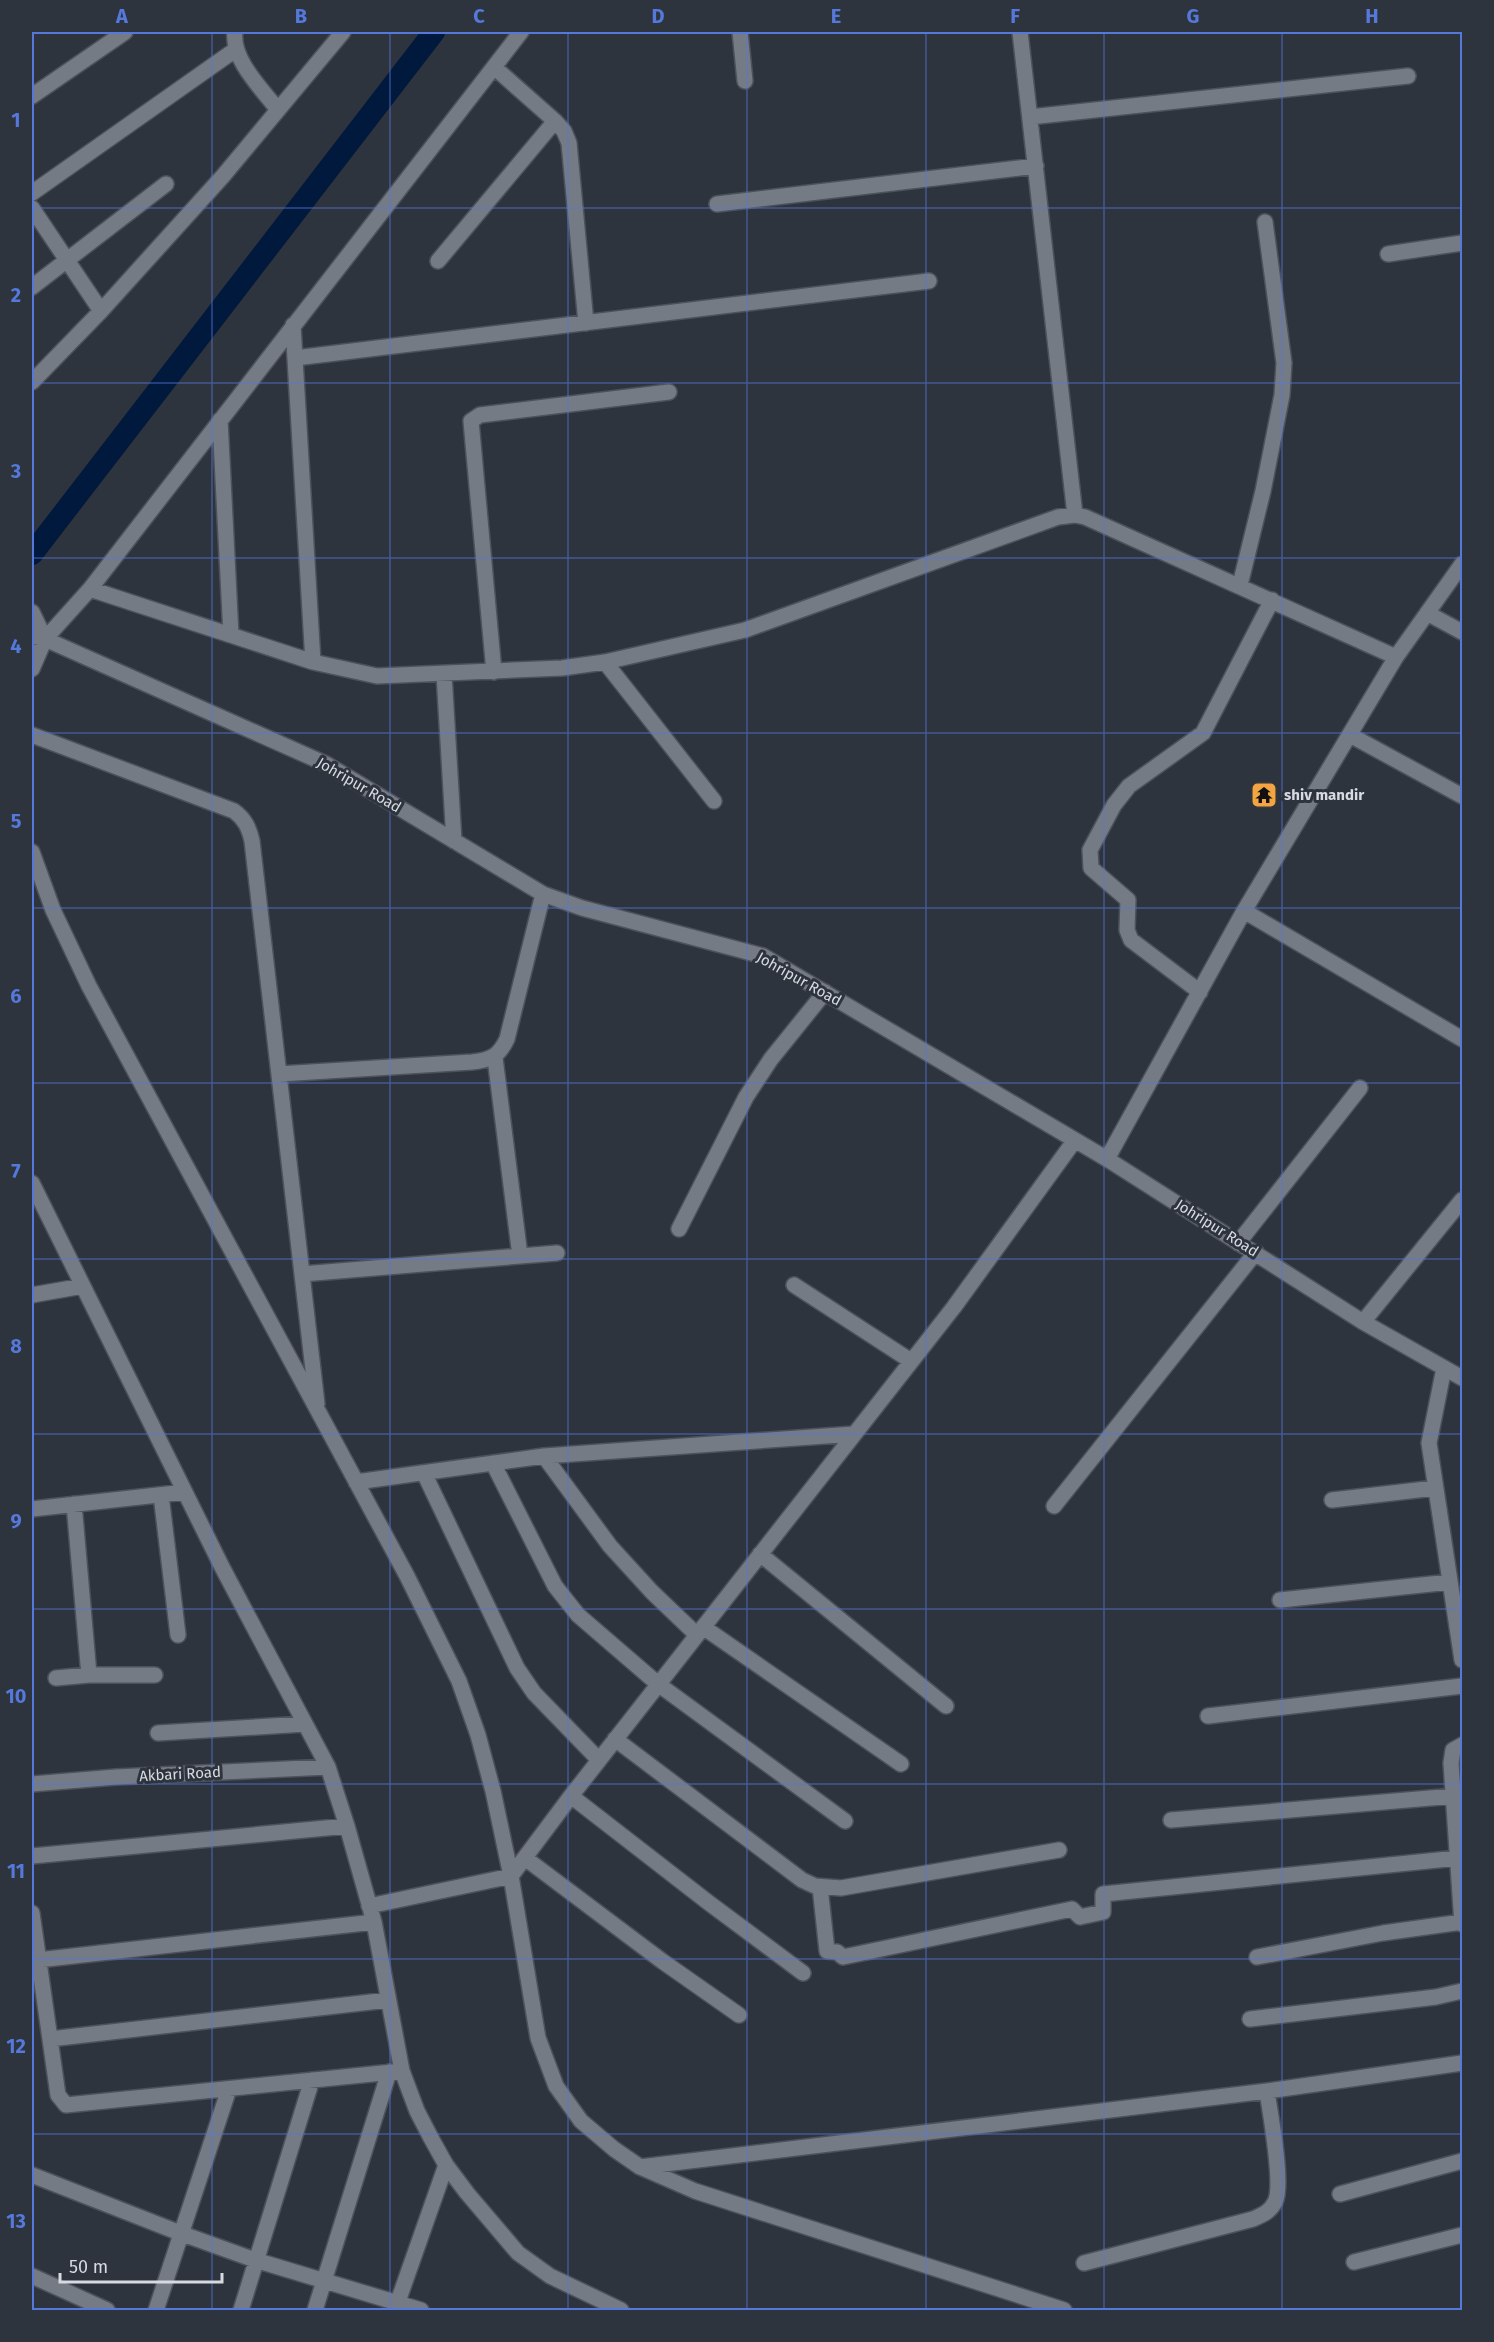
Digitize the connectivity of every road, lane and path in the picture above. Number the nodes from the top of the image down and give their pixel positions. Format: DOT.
graph roads {
  1 [pos="125,32"];
  2 [pos="235,32"];
  3 [pos="343,32"];
  4 [pos="521,32"];
  5 [pos="740,32"];
  6 [pos="1020,32"];
  7 [pos="235,50"];
  8 [pos="494,67"];
  9 [pos="1408,76"];
  10 [pos="745,81"];
  11 [pos="32,96"];
  12 [pos="278,110"];
  13 [pos="1030,117"];
  14 [pos="555,122"];
  15 [pos="1036,165"];
  16 [pos="166,184"];
  17 [pos="32,193"];
  18 [pos="717,204"];
  19 [pos="32,208"];
  20 [pos="1265,222"];
  21 [pos="1462,243"];
  22 [pos="1388,254"];
  23 [pos="68,261"];
  24 [pos="438,261"];
  25 [pos="928,281"];
  26 [pos="32,287"];
  27 [pos="101,311"];
  28 [pos="586,323"];
  29 [pos="293,325"];
  30 [pos="295,358"];
  31 [pos="32,382"];
  32 [pos="669,392"];
  33 [pos="220,420"];
  34 [pos="1075,515"];
  35 [pos="1462,564"];
  36 [pos="1240,585"];
  37 [pos="90,589"];
  38 [pos="1272,600"];
  39 [pos="32,612"];
  40 [pos="1427,613"];
  41 [pos="1462,632"];
  42 [pos="231,635"];
  43 [pos="38,638"];
  44 [pos="1396,657"];
  45 [pos="313,662"];
  46 [pos="605,662"];
  47 [pos="32,669"];
  48 [pos="494,672"];
  49 [pos="444,674"];
  50 [pos="32,735"];
  51 [pos="1350,735"];
  52 [pos="1462,796"];
  53 [pos="714,801"];
  54 [pos="453,841"];
  55 [pos="32,852"];
  56 [pos="543,894"];
  57 [pos="1244,911"];
  58 [pos="825,992"];
  59 [pos="1200,992"];
  60 [pos="1462,1039"];
  61 [pos="495,1058"];
  62 [pos="279,1074"];
  63 [pos="1360,1088"];
  64 [pos="1075,1140"];
  65 [pos="1107,1159"];
  66 [pos="32,1183"];
  67 [pos="1462,1200"];
  68 [pos="679,1229"];
  69 [pos="1239,1243"];
  70 [pos="1256,1252"];
  71 [pos="557,1253"];
  72 [pos="520,1256"];
  73 [pos="302,1274"];
  74 [pos="794,1285"];
  75 [pos="83,1286"];
  76 [pos="32,1295"];
  77 [pos="1363,1322"];
  78 [pos="911,1360"];
  79 [pos="1444,1368"];
  80 [pos="1462,1378"];
  81 [pos="318,1412"];
  82 [pos="854,1434"];
  83 [pos="544,1456"];
  84 [pos="493,1463"];
  85 [pos="423,1473"];
  86 [pos="356,1482"];
  87 [pos="1435,1488"];
  88 [pos="185,1492"];
  89 [pos="161,1495"];
  90 [pos="1332,1500"];
  91 [pos="74,1504"];
  92 [pos="1054,1506"];
  93 [pos="32,1509"];
  94 [pos="760,1554"];
  95 [pos="1450,1582"];
  96 [pos="1280,1600"];
  97 [pos="700,1631"];
  98 [pos="178,1635"];
  99 [pos="1462,1660"];
  100 [pos="89,1675"];
  101 [pos="155,1675"];
  102 [pos="56,1678"];
  103 [pos="658,1684"];
  104 [pos="1462,1686"];
  105 [pos="946,1706"];
  106 [pos="1208,1716"];
  107 [pos="305,1724"];
  108 [pos="158,1733"];
  109 [pos="615,1739"];
  110 [pos="1462,1745"];
  111 [pos="599,1760"];
  112 [pos="901,1764"];
  113 [pos="328,1767"];
  114 [pos="32,1784"];
  115 [pos="571,1796"];
  116 [pos="1454,1796"];
  117 [pos="1171,1820"];
  118 [pos="845,1821"];
  119 [pos="347,1826"];
  120 [pos="1059,1850"];
  121 [pos="32,1856"];
  122 [pos="525,1858"];
  123 [pos="1458,1858"];
  124 [pos="511,1876"];
  125 [pos="820,1887"];
  126 [pos="369,1906"];
  127 [pos="32,1913"];
  128 [pos="374,1922"];
  129 [pos="1462,1923"];
  130 [pos="1257,1957"];
  131 [pos="38,1960"];
  132 [pos="803,1973"];
  133 [pos="1462,1991"];
  134 [pos="388,2000"];
  135 [pos="740,2015"];
  136 [pos="39,2019"];
  137 [pos="1250,2019"];
  138 [pos="50,2039"];
  139 [pos="1462,2063"];
  140 [pos="396,2072"];
  141 [pos="312,2080"];
  142 [pos="229,2089"];
  143 [pos="1267,2091"];
  144 [pos="1462,2162"];
  145 [pos="446,2165"];
  146 [pos="640,2167"];
  147 [pos="32,2175"];
  148 [pos="1340,2194"];
  149 [pos="180,2234"];
  150 [pos="1462,2235"];
  151 [pos="255,2260"];
  152 [pos="1354,2262"];
  153 [pos="1084,2263"];
  154 [pos="32,2276"];
  155 [pos="323,2280"];
  156 [pos="397,2306"];
  157 [pos="107,2310"];
  158 [pos="156,2310"];
  159 [pos="241,2310"];
  160 [pos="315,2310"];
  161 [pos="421,2310"];
  162 [pos="621,2310"];
  163 [pos="1064,2310"];
  1 -- 11 [label="street"];
  2 -- 7 [label="street"];
  3 -- 12 [label="street"];
  4 -- 8 [label="street"];
  5 -- 10 [label="street"];
  6 -- 13 [label="street"];
  7 -- 12 [label="street"];
  7 -- 17 [label="street"];
  8 -- 14 [label="street"];
  8 -- 29 [label="street"];
  9 -- 13 [label="street"];
  12 -- 27 [label="street"];
  13 -- 15 [label="street"];
  14 -- 24 [label="street"];
  14 -- 28 [label="street"];
  15 -- 18 [label="street"];
  15 -- 34 [label="street"];
  16 -- 23 [label="street"];
  19 -- 23 [label="street"];
  20 -- 36 [label="street"];
  21 -- 22 [label="street"];
  23 -- 26 [label="street"];
  23 -- 27 [label="street"];
  25 -- 28 [label="street"];
  27 -- 31 [label="street"];
  28 -- 30 [label="street"];
  29 -- 30 [label="street"];
  29 -- 33 [label="street"];
  30 -- 45 [label="street"];
  32 -- 48 [label="street"];
  33 -- 37 [label="street"];
  33 -- 42 [label="street"];
  34 -- 36 [label="street"];
  34 -- 46 [label="street"];
  35 -- 40 [label="street"];
  36 -- 38 [label="street"];
  37 -- 42 [label="street"];
  37 -- 43 [label="street"];
  38 -- 44 [label="street"];
  38 -- 59 [label="street"];
  39 -- 43 [label="street"];
  40 -- 41 [label="street"];
  40 -- 44 [label="street"];
  42 -- 45 [label="street"];
  43 -- 47 [label="street"];
  43 -- 54 [label="street, Johripur Road"];
  44 -- 51 [label="street"];
  45 -- 49 [label="street"];
  46 -- 48 [label="street"];
  46 -- 53 [label="street"];
  48 -- 49 [label="street"];
  49 -- 54 [label="street"];
  50 -- 62 [label="street"];
  51 -- 52 [label="street"];
  51 -- 57 [label="street"];
  54 -- 56 [label="street, Johripur Road"];
  55 -- 81 [label="street"];
  56 -- 58 [label="street, Johripur Road"];
  56 -- 61 [label="street"];
  57 -- 59 [label="street"];
  57 -- 60 [label="street"];
  58 -- 64 [label="street, Johripur Road"];
  58 -- 68 [label="street"];
  59 -- 65 [label="street"];
  61 -- 62 [label="street"];
  61 -- 72 [label="street"];
  62 -- 73 [label="street"];
  63 -- 69 [label="street"];
  64 -- 65 [label="street, Johripur Road"];
  64 -- 78 [label="street"];
  65 -- 69 [label="street, Johripur Road"];
  66 -- 75 [label="street"];
  67 -- 77 [label="street"];
  69 -- 70 [label="street, Johripur Road"];
  70 -- 77 [label="street, Johripur Road"];
  70 -- 92 [label="street"];
  71 -- 72 [label="street"];
  72 -- 73 [label="street"];
  73 -- 81 [label="street"];
  74 -- 78 [label="street"];
  75 -- 76 [label="street"];
  75 -- 88 [label="street"];
  77 -- 79 [label="street, Johripur Road"];
  78 -- 82 [label="street"];
  79 -- 80 [label="street, Johripur Road"];
  79 -- 87 [label="street"];
  81 -- 86 [label="street"];
  82 -- 83 [label="street"];
  82 -- 94 [label="street"];
  83 -- 84 [label="street"];
  83 -- 97 [label="street"];
  84 -- 85 [label="street"];
  84 -- 103 [label="street"];
  85 -- 86 [label="street"];
  85 -- 111 [label="street"];
  86 -- 124 [label="street"];
  87 -- 90 [label="street"];
  87 -- 95 [label="street"];
  88 -- 89 [label="street"];
  88 -- 107 [label="street"];
  89 -- 91 [label="street"];
  89 -- 98 [label="street"];
  91 -- 93 [label="street"];
  91 -- 100 [label="street"];
  94 -- 97 [label="street"];
  94 -- 105 [label="street"];
  95 -- 96 [label="street"];
  95 -- 99 [label="street"];
  97 -- 103 [label="street"];
  97 -- 112 [label="street"];
  100 -- 101 [label="street"];
  100 -- 102 [label="street"];
  103 -- 109 [label="street"];
  103 -- 118 [label="street"];
  104 -- 106 [label="street"];
  107 -- 108 [label="street"];
  107 -- 113 [label="street"];
  109 -- 111 [label="street"];
  109 -- 125 [label="street"];
  110 -- 116 [label="street"];
  111 -- 115 [label="street"];
  113 -- 114 [label="street, Akbari Road"];
  113 -- 119 [label="street"];
  115 -- 122 [label="street"];
  115 -- 132 [label="street"];
  116 -- 117 [label="street"];
  116 -- 123 [label="street"];
  119 -- 121 [label="street"];
  119 -- 126 [label="street"];
  120 -- 125 [label="street"];
  122 -- 124 [label="street"];
  122 -- 135 [label="street"];
  123 -- 125 [label="street"];
  123 -- 129 [label="street"];
  124 -- 126 [label="street"];
  124 -- 146 [label="street"];
  126 -- 128 [label="street"];
  127 -- 131 [label="street"];
  128 -- 131 [label="street"];
  128 -- 134 [label="street"];
  129 -- 130 [label="street"];
  131 -- 136 [label="street"];
  133 -- 137 [label="street"];
  134 -- 138 [label="street"];
  134 -- 140 [label="street"];
  136 -- 138 [label="street"];
  138 -- 142 [label="street"];
  139 -- 143 [label="street"];
  140 -- 141 [label="street"];
  140 -- 145 [label="street"];
  140 -- 155 [label="street"];
  141 -- 142 [label="street"];
  141 -- 151 [label="street"];
  142 -- 149 [label="street"];
  143 -- 146 [label="street"];
  143 -- 153 [label="street"];
  144 -- 148 [label="street"];
  145 -- 156 [label="street"];
  145 -- 162 [label="street"];
  146 -- 163 [label="street"];
  147 -- 149 [label="street"];
  149 -- 151 [label="street"];
  149 -- 158 [label="street"];
  150 -- 152 [label="street"];
  151 -- 155 [label="street"];
  151 -- 159 [label="street"];
  154 -- 157 [label="street"];
  155 -- 156 [label="street"];
  155 -- 160 [label="street"];
  156 -- 161 [label="street"];
}
